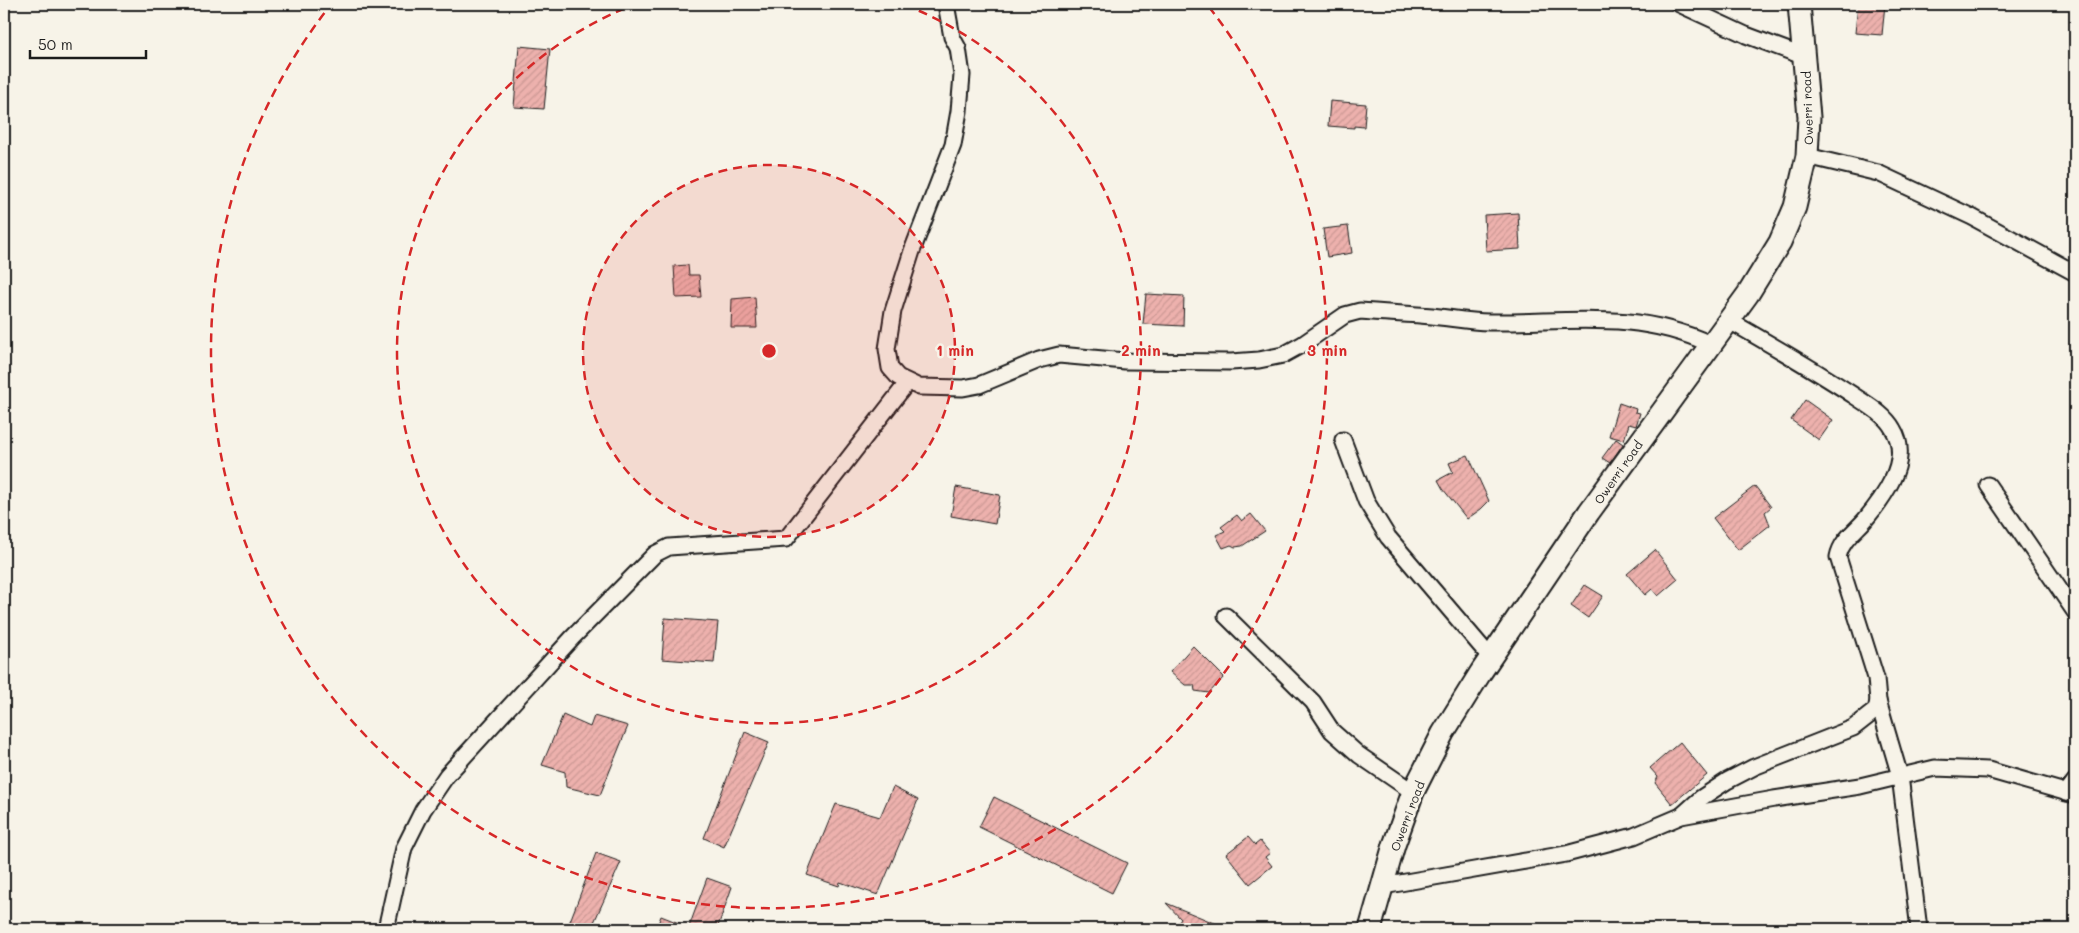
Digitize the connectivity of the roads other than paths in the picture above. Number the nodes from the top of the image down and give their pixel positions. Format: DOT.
graph roads {
  1 [pos="946,4"];
  2 [pos="1679,4"];
  3 [pos="1799,4"];
  4 [pos="1805,57"];
  5 [pos="1808,156"];
  6 [pos="2075,274"];
  7 [pos="1728,320"];
  8 [pos="1710,344"];
  9 [pos="907,383"];
  10 [pos="1343,440"];
  11 [pos="1988,485"];
  12 [pos="2075,612"];
  13 [pos="1226,616"];
  14 [pos="1491,658"];
  15 [pos="1878,701"];
  16 [pos="1900,776"];
  17 [pos="2072,789"];
  18 [pos="1413,792"];
  19 [pos="1681,816"];
  20 [pos="1383,886"];
  21 [pos="386,929"];
  22 [pos="1370,929"];
  23 [pos="1919,929"];
  1 -- 9 [label="street"];
  2 -- 4 [label="street"];
  3 -- 4 [label="main road, Owerri road"];
  4 -- 5 [label="main road, Owerri road"];
  5 -- 6 [label="street"];
  5 -- 7 [label="main road, Owerri road"];
  7 -- 8 [label="main road, Owerri road"];
  7 -- 15 [label="street"];
  8 -- 9 [label="street"];
  8 -- 14 [label="main road, Owerri road"];
  9 -- 21 [label="street"];
  10 -- 14 [label="street"];
  11 -- 12 [label="street"];
  13 -- 18 [label="street"];
  14 -- 18 [label="main road, Owerri road"];
  15 -- 16 [label="street"];
  15 -- 19 [label="street"];
  16 -- 17 [label="street"];
  16 -- 19 [label="street"];
  16 -- 23 [label="street"];
  18 -- 20 [label="main road, Owerri road"];
  19 -- 20 [label="street"];
  20 -- 22 [label="main road, Owerri road"];
}
